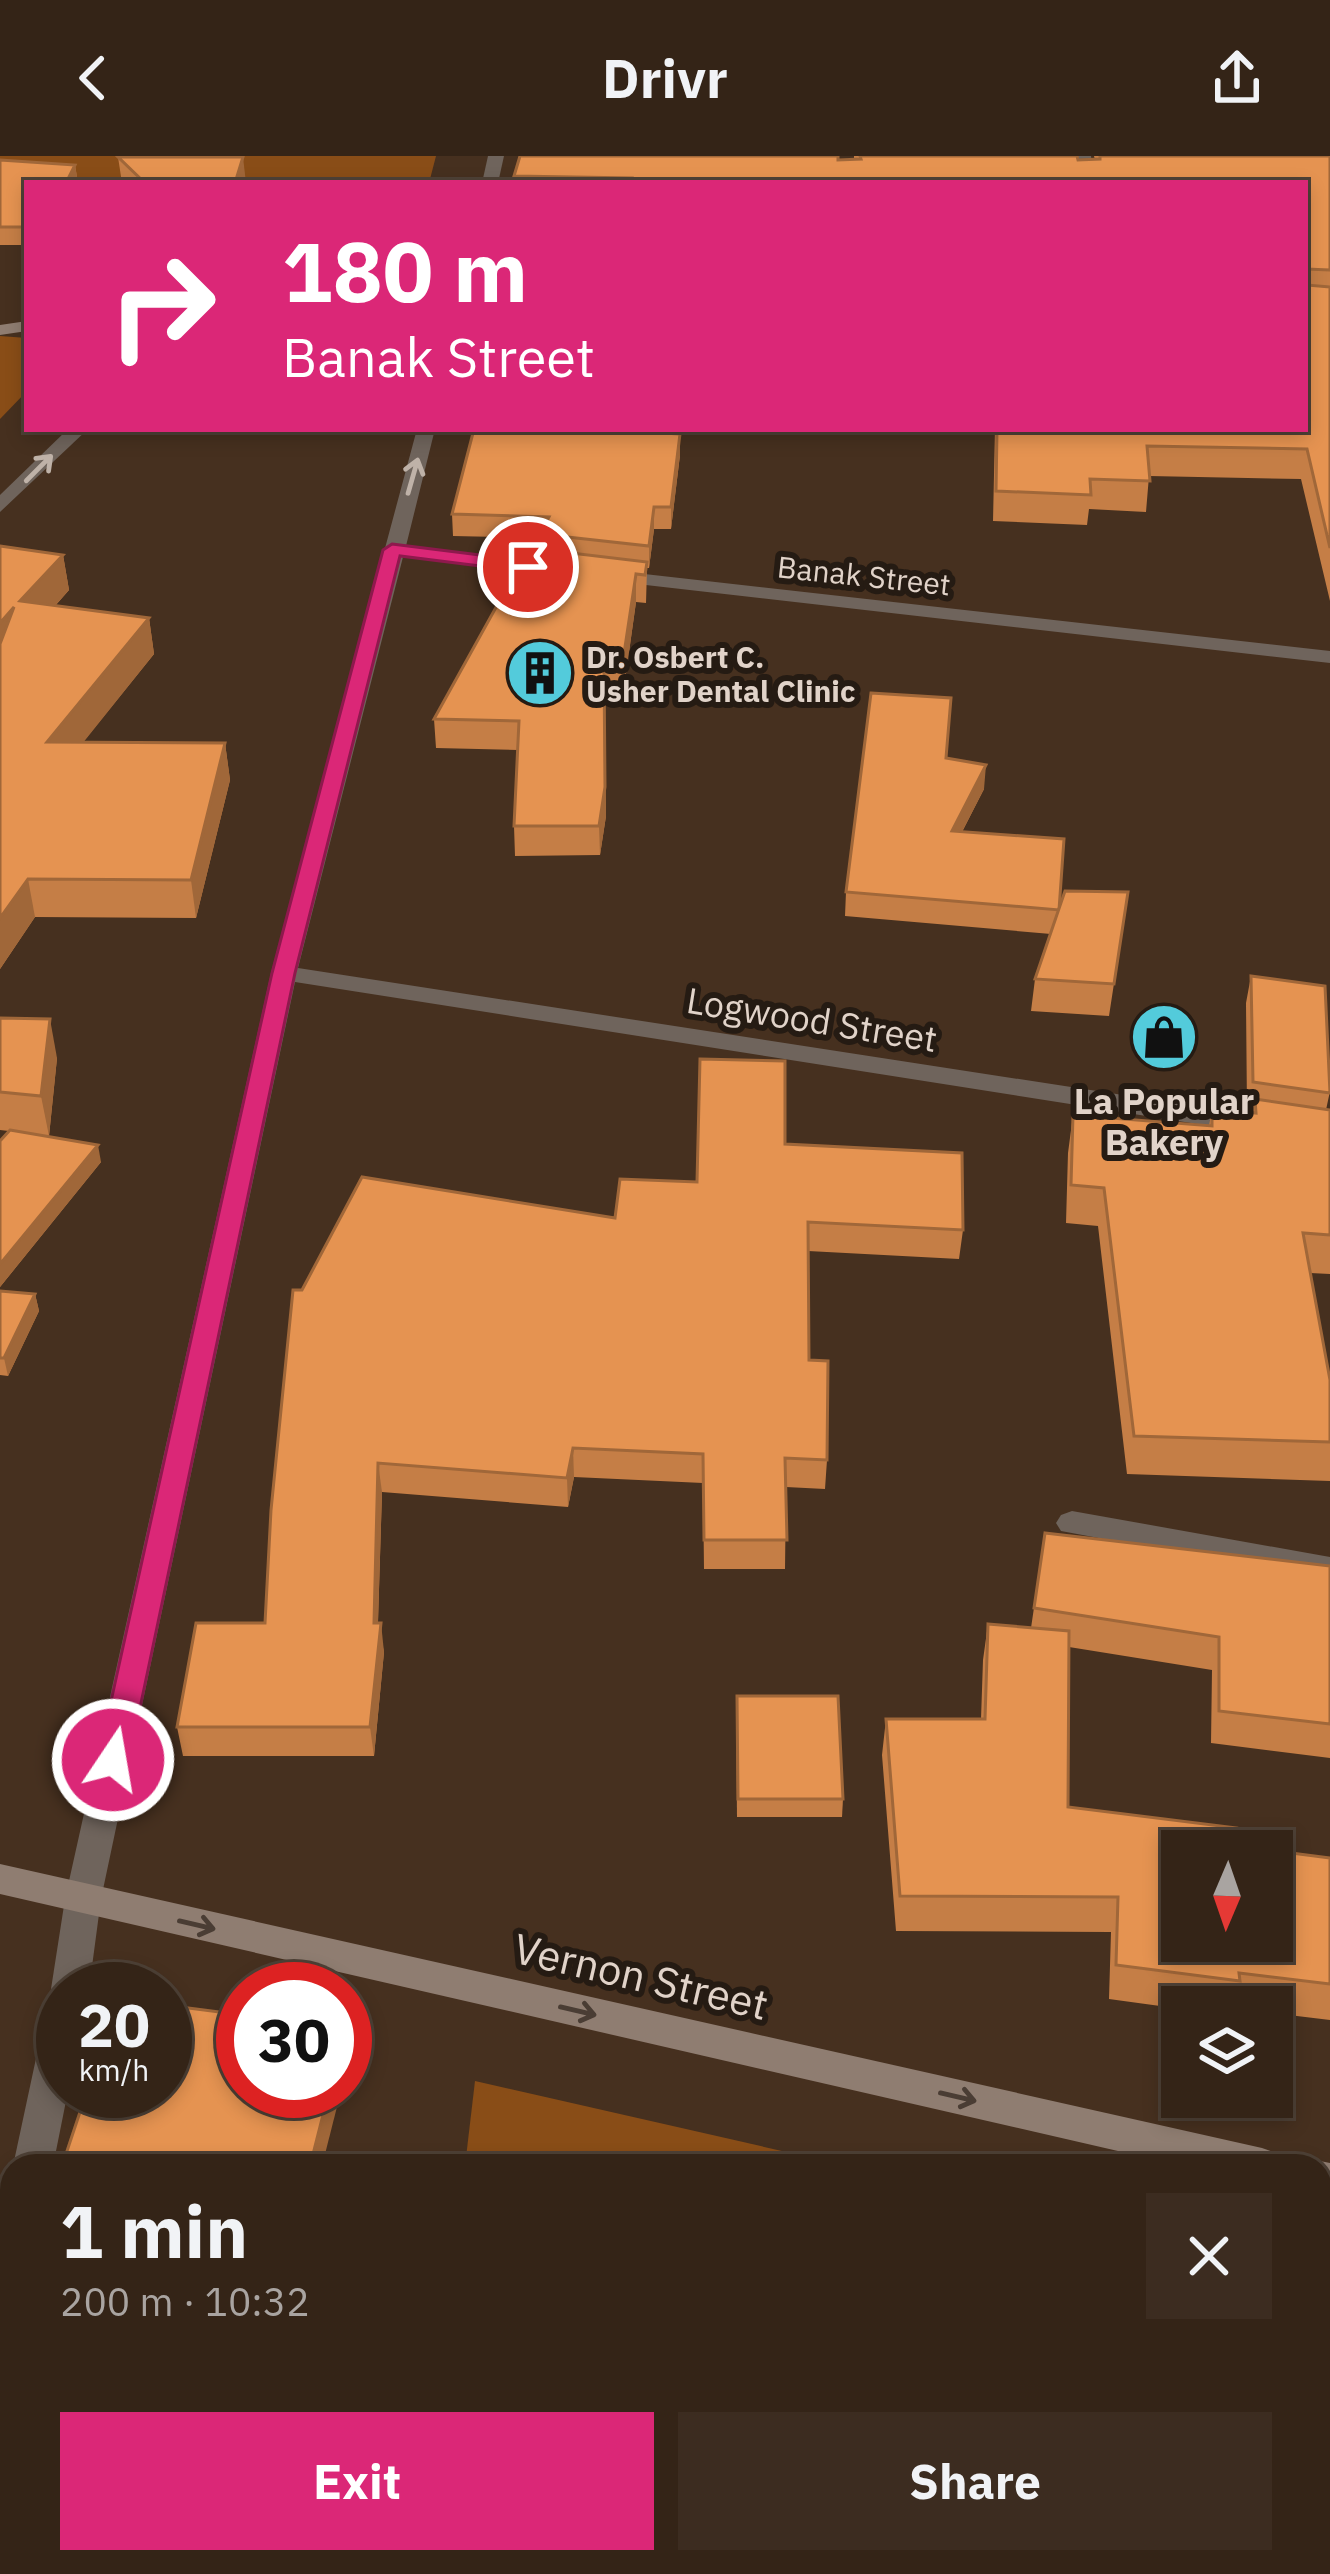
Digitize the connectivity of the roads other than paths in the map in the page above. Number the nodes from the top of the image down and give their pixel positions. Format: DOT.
graph roads {
  1 [pos="76,432"];
  2 [pos="425,432"];
  3 [pos="0,506"];
  4 [pos="392,550"];
  5 [pos="1330,657"];
  6 [pos="284,973"];
  7 [pos="1330,1136"];
  8 [pos="1072,1523"];
  9 [pos="1330,1569"];
  10 [pos="0,1880"];
  11 [pos="83,1899"];
  12 [pos="74,1962"];
  13 [pos="42,2118"];
  14 [pos="35,2154"];
  15 [pos="1209,2154"];
  3 -- 1 [label="street, one-way"];
  4 -- 2 [label="street, one-way"];
  4 -- 5 [label="street, Banak Street"];
  4 -- 6 [label="street"];
  6 -- 7 [label="street, Logwood Street"];
  6 -- 11 [label="street"];
  8 -- 9 [label="street"];
  10 -- 11 [label="main road, Vernon Street"];
  11 -- 12 [label="street"];
  11 -- 15 [label="main road, Vernon Street, one-way"];
  13 -- 14 [label="street"];
}
